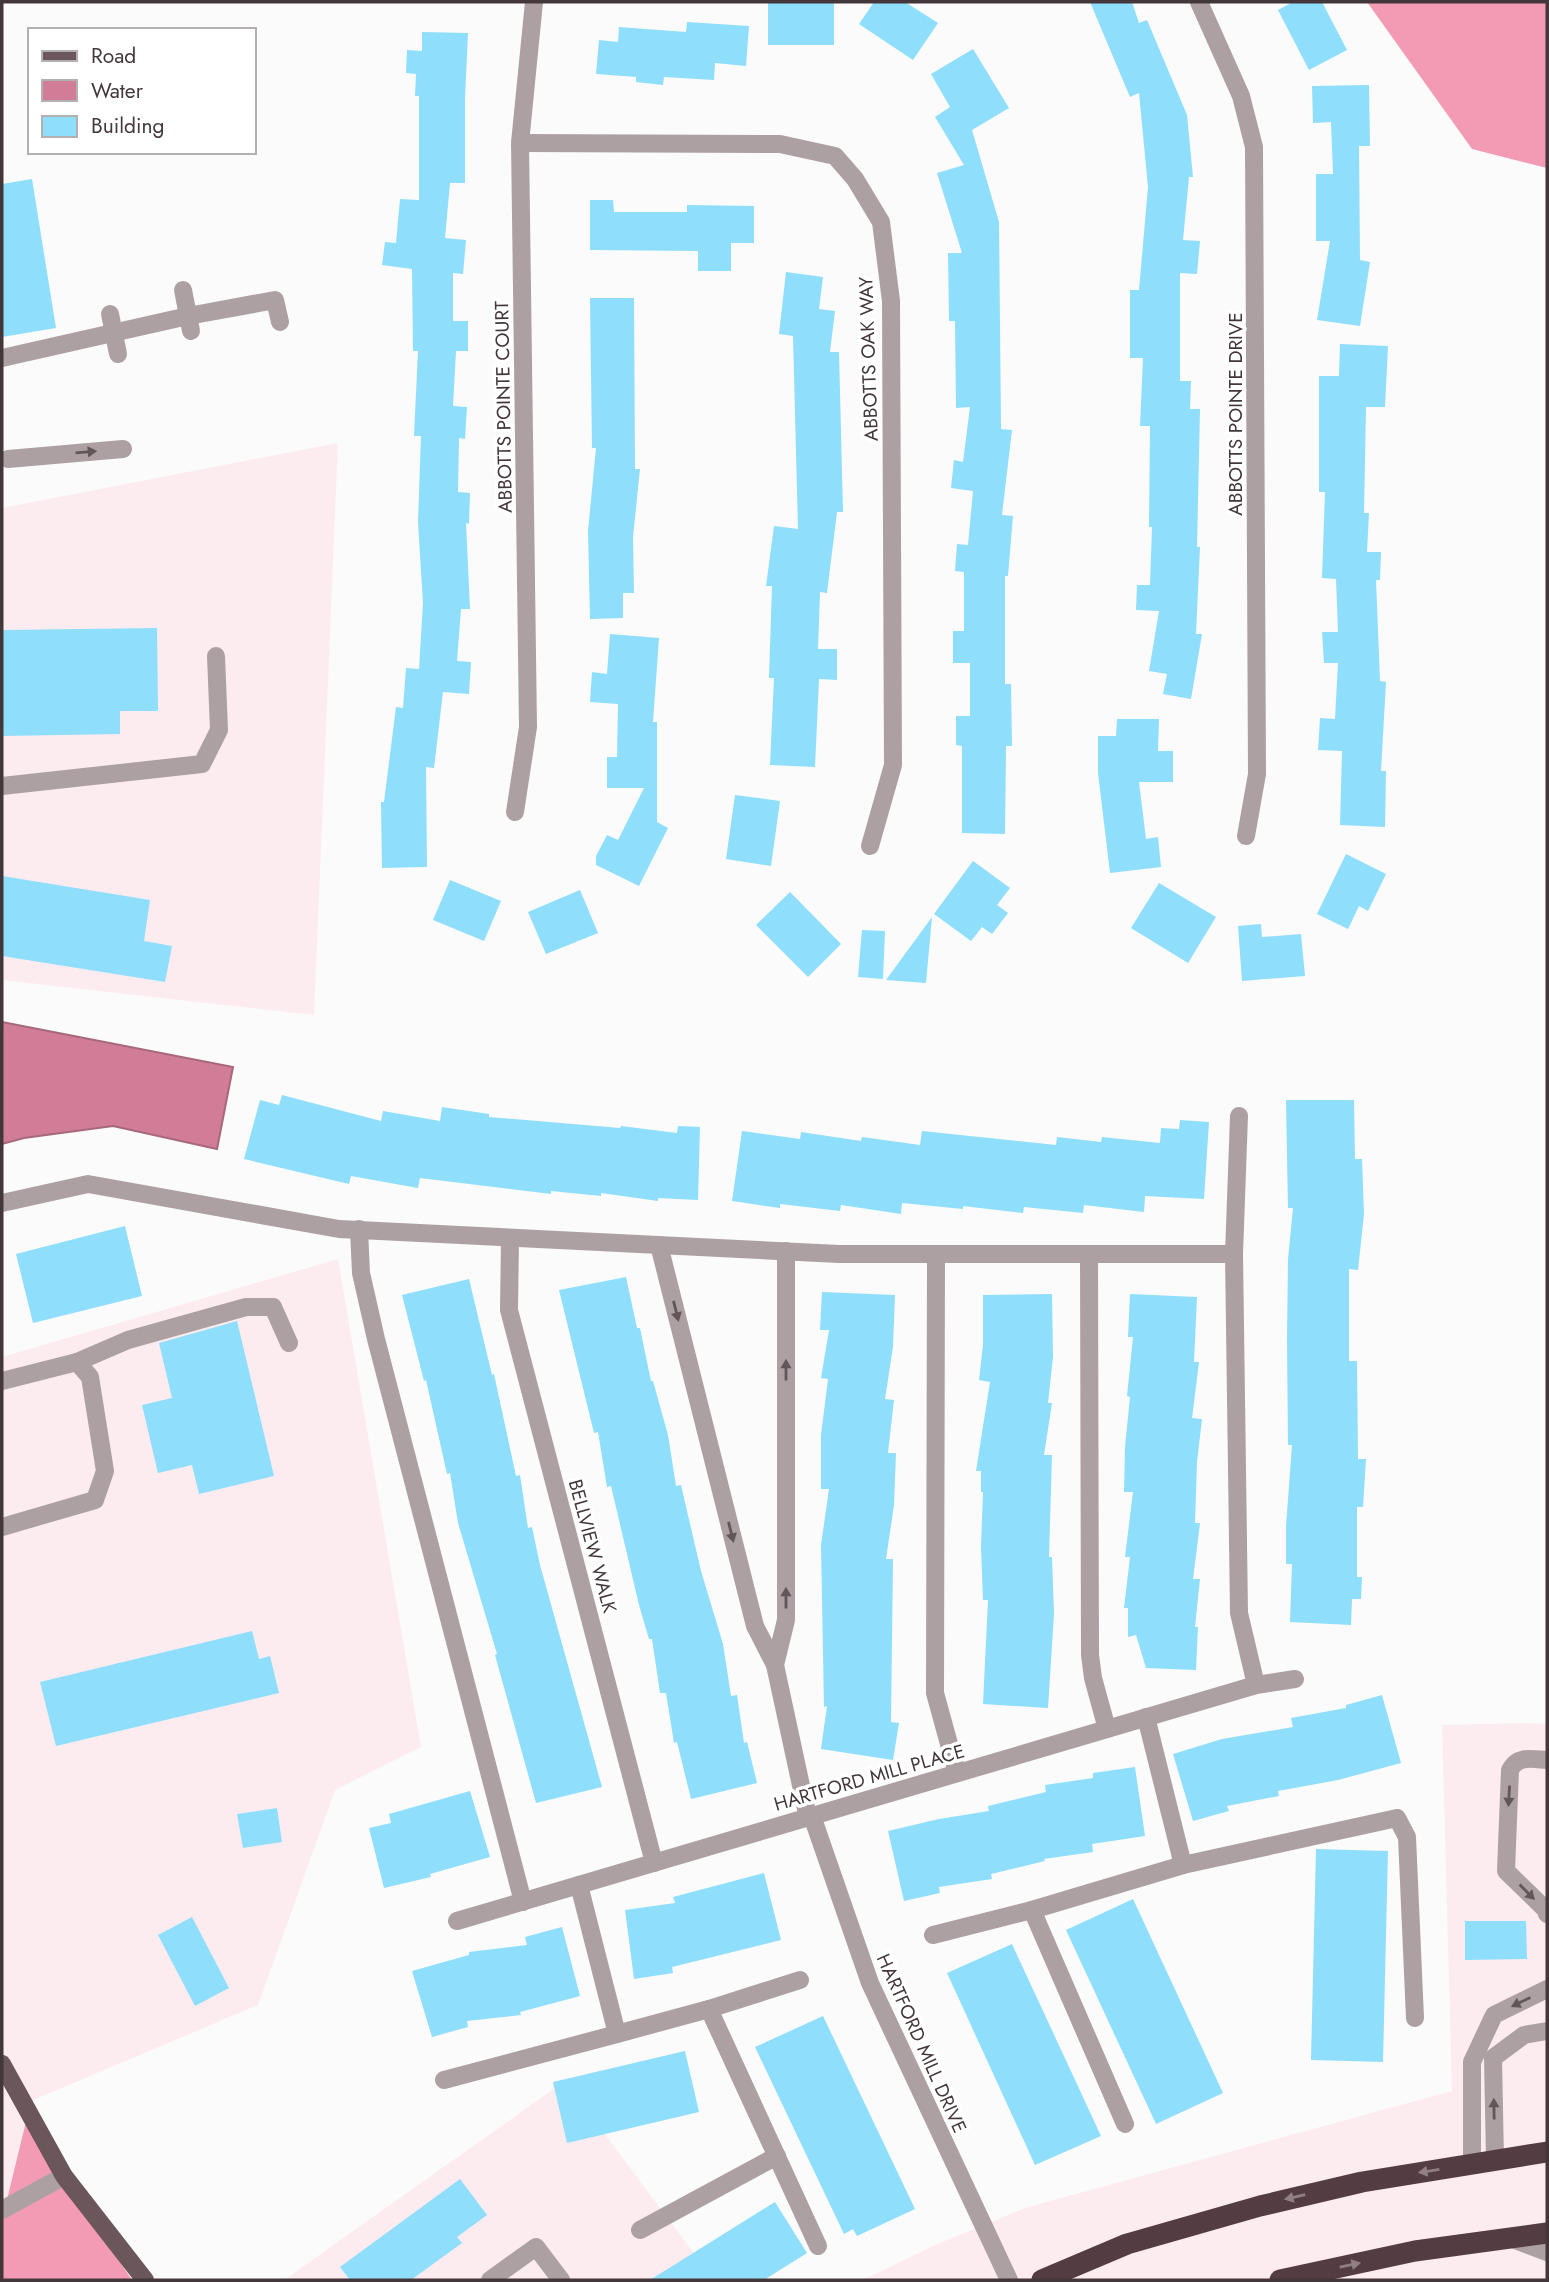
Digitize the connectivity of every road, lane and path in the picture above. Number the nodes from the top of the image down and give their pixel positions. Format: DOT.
graph roads {
  1 [pos="534,2"];
  2 [pos="1199,2"];
  3 [pos="520,143"];
  4 [pos="183,290"];
  5 [pos="280,322"];
  6 [pos="112,323"];
  7 [pos="189,323"];
  8 [pos="118,354"];
  9 [pos="2,358"];
  10 [pos="123,449"];
  11 [pos="8,459"];
  12 [pos="216,656"];
  13 [pos="2,786"];
  14 [pos="515,812"];
  15 [pos="1246,836"];
  16 [pos="870,846"];
  17 [pos="1239,1116"];
  18 [pos="2,1203"];
  19 [pos="359,1229"];
  20 [pos="510,1238"];
  21 [pos="659,1245"];
  22 [pos="786,1251"];
  23 [pos="936,1254"];
  24 [pos="1089,1254"];
  25 [pos="1234,1254"];
  26 [pos="289,1343"];
  27 [pos="77,1362"];
  28 [pos="2,1381"];
  29 [pos="2,1527"];
  30 [pos="775,1664"];
  31 [pos="1295,1679"];
  32 [pos="1256,1685"];
  33 [pos="1146,1717"];
  34 [pos="1107,1729"];
  35 [pos="1547,1760"];
  36 [pos="957,1773"];
  37 [pos="810,1817"];
  38 [pos="654,1863"];
  39 [pos="1182,1866"];
  40 [pos="579,1885"];
  41 [pos="523,1902"];
  42 [pos="1032,1910"];
  43 [pos="1547,1914"];
  44 [pos="457,1922"];
  45 [pos="933,1935"];
  46 [pos="800,1980"];
  47 [pos="1547,1989"];
  48 [pos="709,2009"];
  49 [pos="1415,2018"];
  50 [pos="1547,2031"];
  51 [pos="617,2034"];
  52 [pos="2,2064"];
  53 [pos="444,2080"];
  54 [pos="1125,2124"];
  55 [pos="1547,2152"];
  56 [pos="777,2156"];
  57 [pos="1495,2160"];
  58 [pos="1472,2164"];
  59 [pos="64,2176"];
  60 [pos="2,2210"];
  61 [pos="640,2230"];
  62 [pos="1547,2233"];
  63 [pos="1510,2238"];
  64 [pos="818,2246"];
  65 [pos="1547,2252"];
  66 [pos="511,2274"];
  67 [pos="145,2280"];
  68 [pos="490,2280"];
  69 [pos="561,2280"];
  70 [pos="1009,2280"];
  71 [pos="1042,2280"];
  72 [pos="1282,2280"];
  1 -- 3 [label="street, ABBOTTS POINTE COURT"];
  2 -- 15 [label="street, ABBOTTS POINTE DRIVE"];
  3 -- 14 [label="street, ABBOTTS POINTE COURT"];
  3 -- 16 [label="street, ABBOTTS OAK WAY"];
  4 -- 7 [label="street"];
  5 -- 7 [label="street"];
  6 -- 7 [label="street"];
  6 -- 8 [label="street"];
  6 -- 9 [label="street"];
  11 -- 10 [label="street, one-way"];
  12 -- 13 [label="street"];
  17 -- 25 [label="street"];
  18 -- 19 [label="street"];
  19 -- 20 [label="street"];
  19 -- 41 [label="street"];
  20 -- 21 [label="street"];
  20 -- 38 [label="street, BELLVIEW WALK"];
  21 -- 22 [label="street"];
  21 -- 30 [label="street, one-way"];
  22 -- 23 [label="street"];
  30 -- 22 [label="street, one-way"];
  23 -- 24 [label="street"];
  23 -- 36 [label="street"];
  24 -- 25 [label="street"];
  24 -- 34 [label="street"];
  25 -- 32 [label="street"];
  26 -- 27 [label="street"];
  27 -- 28 [label="street"];
  27 -- 29 [label="street"];
  30 -- 37 [label="street, HARTFORD MILL DRIVE"];
  31 -- 32 [label="street, HARTFORD MILL PLACE"];
  32 -- 33 [label="street, HARTFORD MILL PLACE"];
  33 -- 34 [label="street, HARTFORD MILL PLACE"];
  33 -- 39 [label="street"];
  34 -- 36 [label="street, HARTFORD MILL PLACE"];
  35 -- 43 [label="street, one-way"];
  36 -- 37 [label="street, HARTFORD MILL PLACE"];
  37 -- 38 [label="street, HARTFORD MILL PLACE"];
  37 -- 70 [label="street, HARTFORD MILL DRIVE"];
  38 -- 40 [label="street, HARTFORD MILL PLACE"];
  39 -- 42 [label="street"];
  39 -- 49 [label="street"];
  40 -- 41 [label="street, HARTFORD MILL PLACE"];
  40 -- 51 [label="street"];
  41 -- 44 [label="street, HARTFORD MILL PLACE"];
  42 -- 45 [label="street"];
  42 -- 54 [label="street"];
  46 -- 48 [label="street"];
  47 -- 58 [label="street, one-way"];
  48 -- 51 [label="street"];
  48 -- 56 [label="street"];
  57 -- 50 [label="street, one-way"];
  51 -- 53 [label="street"];
  52 -- 59 [label="main road"];
  55 -- 57 [label="highway"];
  56 -- 61 [label="street"];
  56 -- 64 [label="street"];
  57 -- 58 [label="highway"];
  58 -- 71 [label="highway, one-way"];
  59 -- 60 [label="street"];
  59 -- 67 [label="main road"];
  62 -- 63 [label="highway"];
  63 -- 65 [label="street"];
  72 -- 63 [label="highway, one-way"];
  66 -- 68 [label="street"];
  66 -- 69 [label="street"];
}
